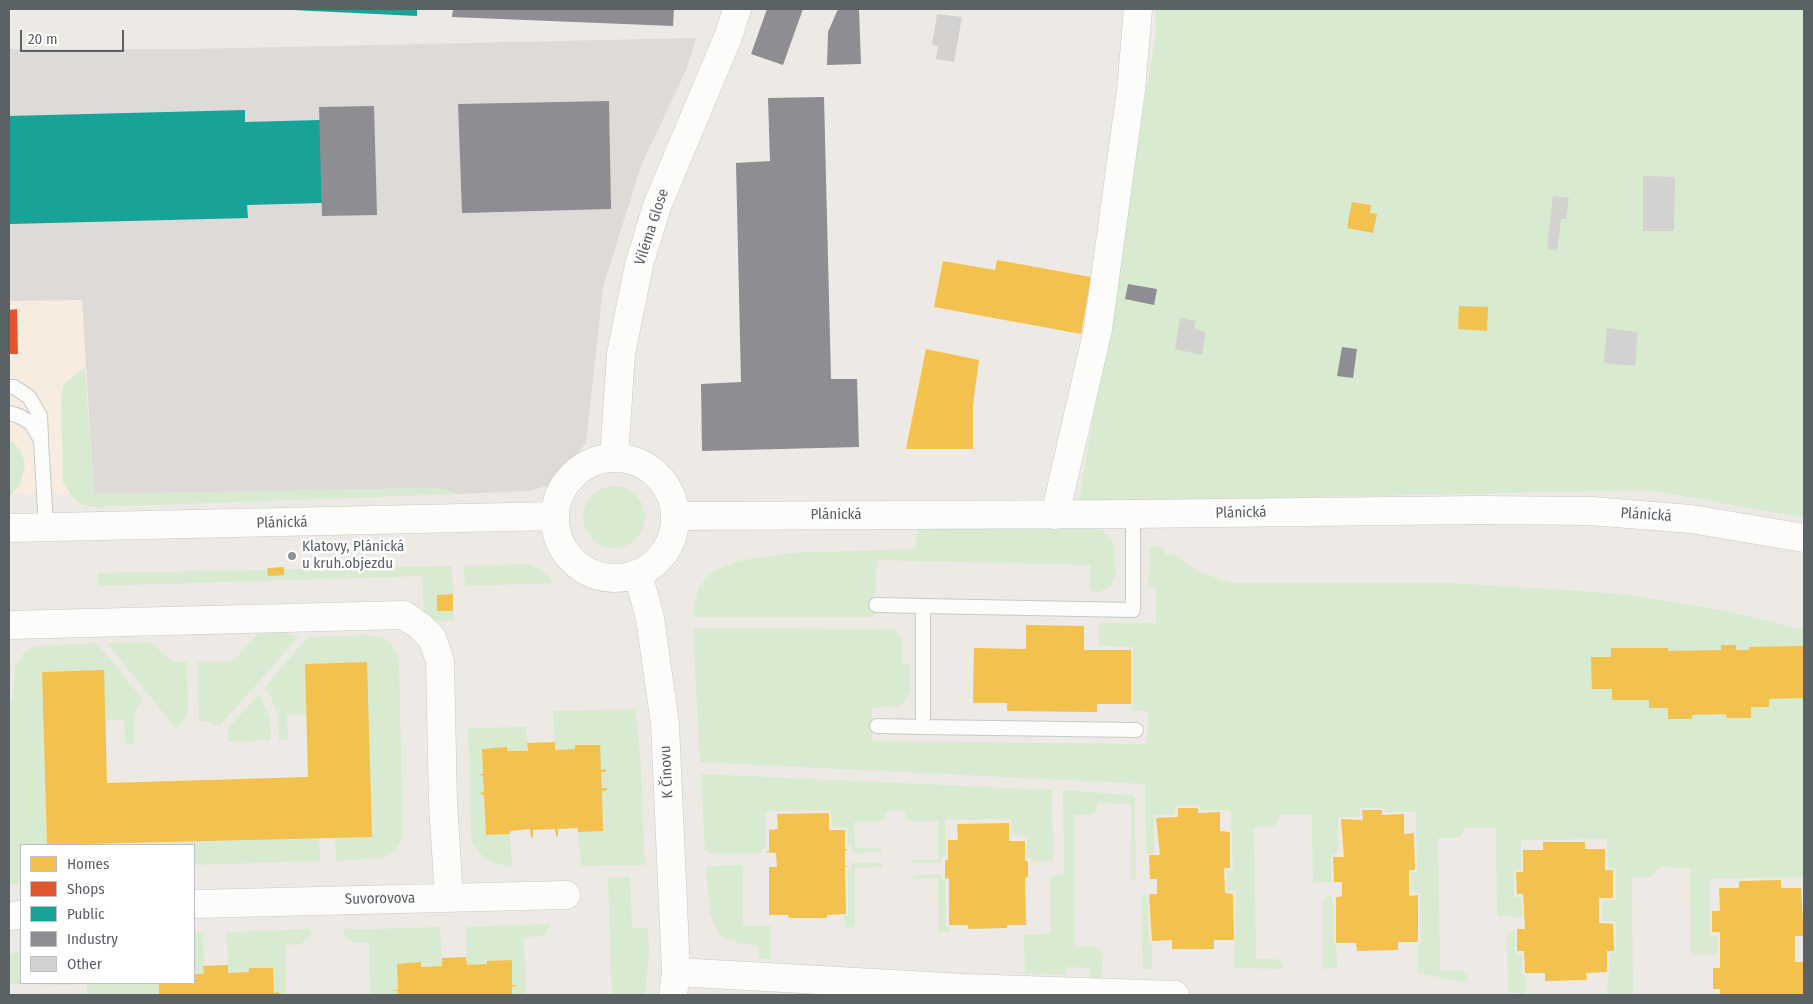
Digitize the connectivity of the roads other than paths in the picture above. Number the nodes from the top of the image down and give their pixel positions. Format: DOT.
graph roads {
  1 [pos="737,9"];
  2 [pos="1138,9"];
  3 [pos="9,387"];
  4 [pos="9,413"];
  5 [pos="41,440"];
  6 [pos="614,457"];
  7 [pos="1133,514"];
  8 [pos="1055,515"];
  9 [pos="554,516"];
  10 [pos="676,516"];
  11 [pos="46,527"];
  12 [pos="9,528"];
  13 [pos="1804,538"];
  14 [pos="638,574"];
  15 [pos="876,605"];
  16 [pos="923,606"];
  17 [pos="9,625"];
  18 [pos="877,726"];
  19 [pos="923,727"];
  20 [pos="1136,730"];
  21 [pos="566,895"];
  22 [pos="449,898"];
  23 [pos="195,904"];
  24 [pos="675,983"];
  25 [pos="900,990"];
  26 [pos="1175,995"];
  1 -- 6 [label="street, Viléma Glose"];
  2 -- 8 [label="street"];
  3 -- 5 [label="lane"];
  4 -- 5 [label="lane"];
  5 -- 11 [label="lane"];
  6 -- 9 [label="street"];
  6 -- 10 [label="street"];
  7 -- 8 [label="street, Plánická"];
  7 -- 13 [label="street, Plánická"];
  7 -- 16 [label="lane"];
  8 -- 10 [label="street, Plánická"];
  9 -- 11 [label="street, Plánická"];
  9 -- 14 [label="street"];
  10 -- 14 [label="street"];
  11 -- 12 [label="street, Plánická"];
  14 -- 24 [label="street, K Čínovu"];
  15 -- 16 [label="lane"];
  16 -- 19 [label="lane"];
  17 -- 22 [label="street"];
  18 -- 19 [label="lane"];
  19 -- 20 [label="lane"];
  21 -- 22 [label="street, Suvorovova"];
  22 -- 23 [label="street, Suvorovova"];
  24 -- 25 [label="street, K Čínovu"];
  25 -- 26 [label="street, K Čínovu"];
}
